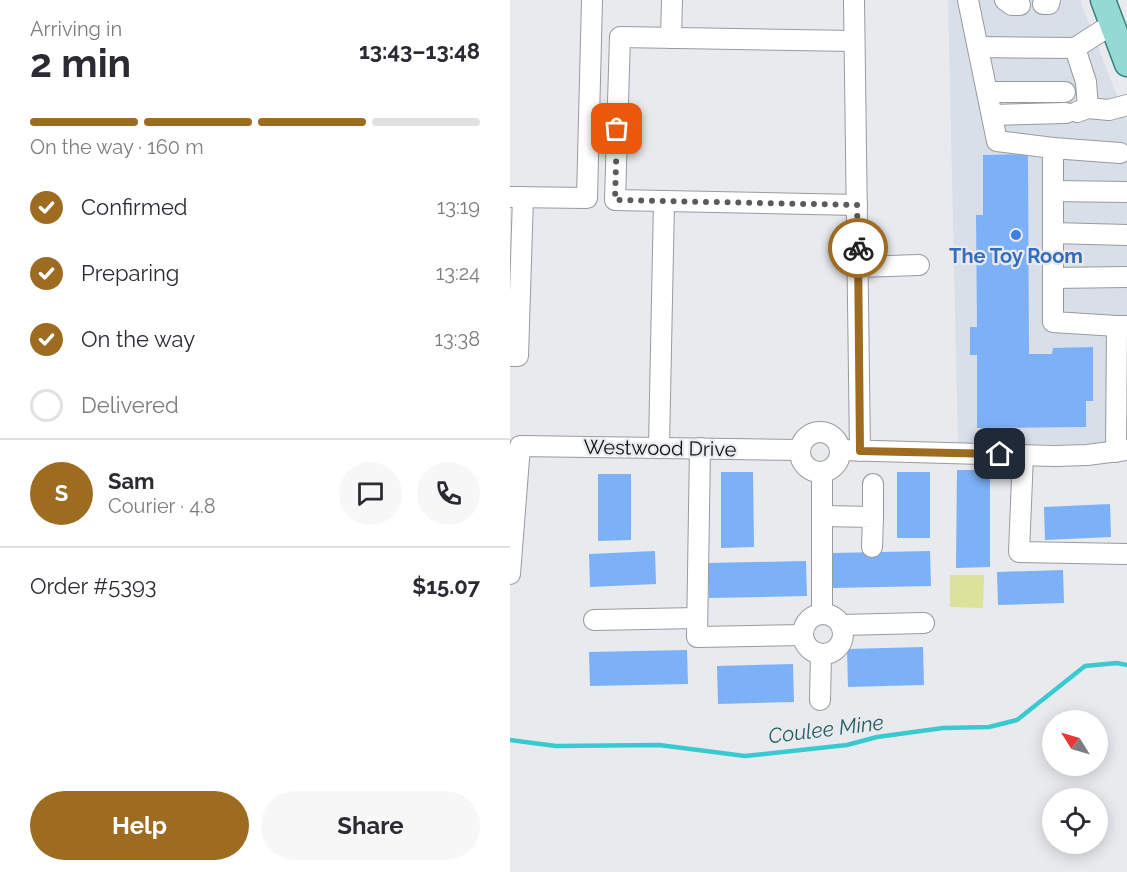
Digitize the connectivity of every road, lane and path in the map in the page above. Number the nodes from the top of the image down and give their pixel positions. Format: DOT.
graph roads {
  1 [pos="592,0"];
  2 [pos="672,0"];
  3 [pos="854,0"];
  4 [pos="971,0"];
  5 [pos="1103,0"];
  6 [pos="1111,25"];
  7 [pos="591,36"];
  8 [pos="620,37"];
  9 [pos="671,38"];
  10 [pos="854,41"];
  11 [pos="978,47"];
  12 [pos="1075,48"];
  13 [pos="1127,64"];
  14 [pos="987,92"];
  15 [pos="1076,102"];
  16 [pos="1127,105"];
  17 [pos="992,115"];
  18 [pos="589,129"];
  19 [pos="617,129"];
  20 [pos="1053,147"];
  21 [pos="1125,157"];
  22 [pos="1053,191"];
  23 [pos="1127,192"];
  24 [pos="516,197"];
  25 [pos="664,201"];
  26 [pos="857,205"];
  27 [pos="1053,233"];
  28 [pos="1127,235"];
  29 [pos="920,265"];
  30 [pos="858,267"];
  31 [pos="1127,277"];
  32 [pos="1053,278"];
  33 [pos="1122,326"];
  34 [pos="510,356"];
  35 [pos="1122,366"];
  36 [pos="1122,406"];
  37 [pos="659,447"];
  38 [pos="700,448"];
  39 [pos="800,450"];
  40 [pos="840,450"];
  41 [pos="860,451"];
  42 [pos="1122,451"];
  43 [pos="1023,455"];
  44 [pos="822,472"];
  45 [pos="514,481"];
  46 [pos="873,484"];
  47 [pos="822,516"];
  48 [pos="873,517"];
  49 [pos="512,526"];
  50 [pos="872,547"];
  51 [pos="1127,554"];
  52 [pos="510,574"];
  53 [pos="822,614"];
  54 [pos="697,618"];
  55 [pos="594,620"];
  56 [pos="924,623"];
  57 [pos="841,625"];
  58 [pos="803,635"];
  59 [pos="821,654"];
  60 [pos="820,700"];
  1 -- 7 [label="street"];
  2 -- 9 [label="street"];
  3 -- 10 [label="street"];
  4 -- 11 [label="street"];
  5 -- 6 [label="main road"];
  6 -- 12 [label="street"];
  6 -- 13 [label="main road"];
  7 -- 8 [label="street"];
  7 -- 18 [label="street"];
  8 -- 9 [label="street"];
  8 -- 19 [label="street"];
  9 -- 10 [label="street"];
  10 -- 26 [label="street"];
  11 -- 12 [label="street"];
  11 -- 14 [label="street"];
  12 -- 15 [label="street"];
  14 -- 15 [label="street"];
  14 -- 17 [label="street"];
  15 -- 16 [label="street"];
  15 -- 17 [label="street"];
  17 -- 20 [label="street"];
  18 -- 19 [label="street"];
  18 -- 24 [label="street"];
  19 -- 25 [label="street"];
  20 -- 21 [label="street"];
  20 -- 22 [label="street"];
  22 -- 23 [label="street"];
  22 -- 27 [label="street"];
  24 -- 34 [label="street"];
  25 -- 26 [label="street"];
  25 -- 37 [label="street"];
  26 -- 30 [label="street"];
  27 -- 28 [label="street"];
  27 -- 32 [label="street"];
  29 -- 30 [label="street"];
  30 -- 41 [label="street"];
  31 -- 32 [label="street"];
  32 -- 33 [label="street"];
  33 -- 35 [label="street"];
  35 -- 36 [label="street"];
  36 -- 42 [label="street"];
  37 -- 38 [label="street, Westwood Drive"];
  37 -- 45 [label="street, Westwood Drive"];
  38 -- 39 [label="street, Westwood Drive"];
  38 -- 54 [label="street"];
  39 -- 40 [label="street"];
  39 -- 44 [label="street"];
  40 -- 41 [label="street"];
  40 -- 44 [label="street"];
  41 -- 43 [label="street"];
  42 -- 43 [label="street"];
  43 -- 51 [label="street"];
  44 -- 47 [label="street"];
  45 -- 49 [label="street"];
  46 -- 48 [label="street"];
  47 -- 48 [label="street"];
  47 -- 53 [label="street"];
  48 -- 50 [label="street"];
  49 -- 52 [label="street"];
  53 -- 57 [label="street"];
  53 -- 58 [label="street"];
  54 -- 55 [label="street"];
  54 -- 58 [label="street"];
  56 -- 57 [label="street"];
  57 -- 59 [label="street"];
  58 -- 59 [label="street"];
  59 -- 60 [label="street"];
}
